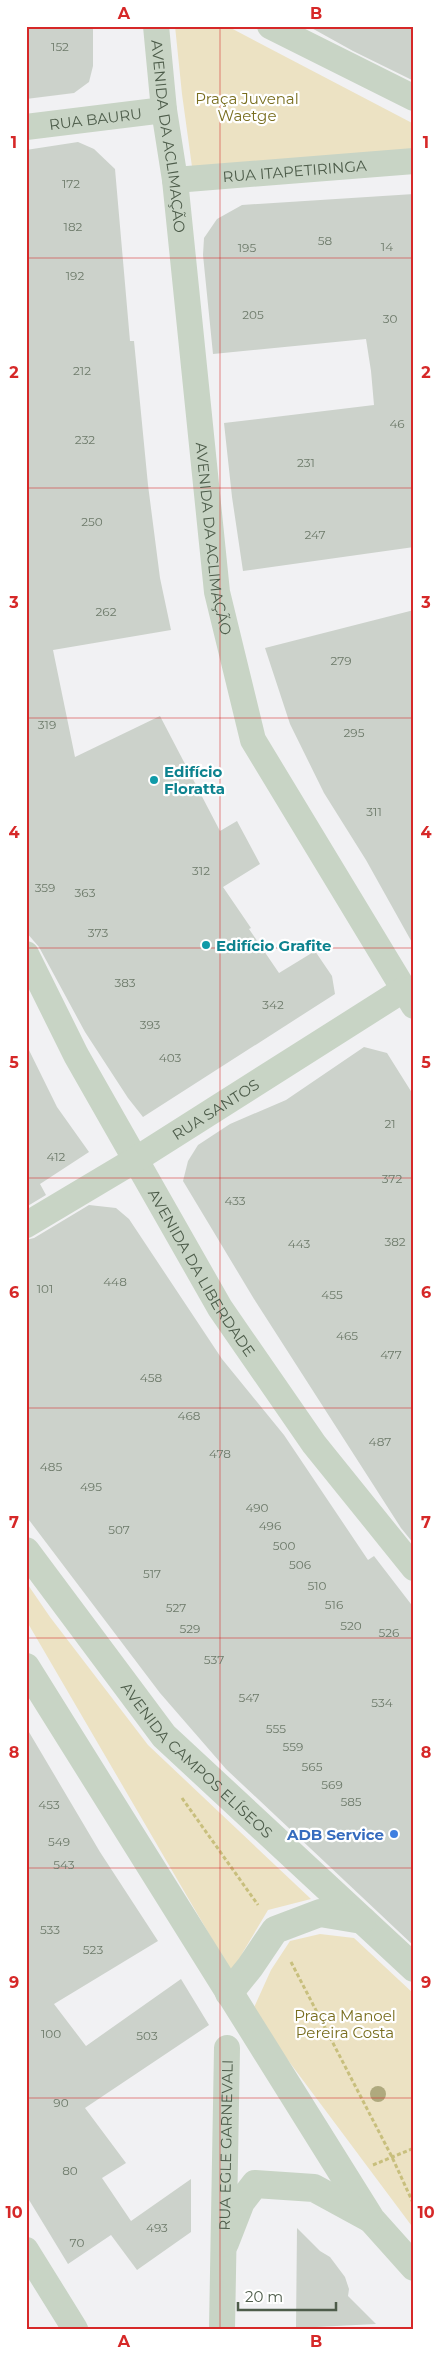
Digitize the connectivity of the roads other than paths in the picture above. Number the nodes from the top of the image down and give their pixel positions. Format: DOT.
graph roads {
  1 [pos="156,26"];
  2 [pos="270,26"];
  3 [pos="414,98"];
  4 [pos="164,110"];
  5 [pos="26,128"];
  6 [pos="414,161"];
  7 [pos="174,180"];
  8 [pos="26,954"];
  9 [pos="408,998"];
  10 [pos="136,1160"];
  11 [pos="26,1225"];
  12 [pos="26,1551"];
  13 [pos="414,1568"];
  14 [pos="26,1667"];
  15 [pos="362,1920"];
  16 [pos="414,1968"];
  17 [pos="228,1993"];
  18 [pos="226,2048"];
  19 [pos="371,2219"];
  20 [pos="224,2243"];
  21 [pos="26,2250"];
  22 [pos="414,2266"];
  23 [pos="75,2329"];
  24 [pos="222,2329"];
  1 -- 4 [label="street, AVENIDA DA ACLIMAÇÃO"];
  2 -- 3 [label="street"];
  4 -- 5 [label="street, RUA BAURU"];
  4 -- 7 [label="street, AVENIDA DA ACLIMAÇÃO"];
  6 -- 7 [label="street, RUA ITAPETIRINGA"];
  7 -- 9 [label="street, AVENIDA DA ACLIMAÇÃO"];
  8 -- 10 [label="street, AVENIDA DA LIBERDADE"];
  9 -- 10 [label="street, RUA SANTOS"];
  10 -- 11 [label="street, RUA SANTOS"];
  10 -- 13 [label="street, AVENIDA DA LIBERDADE"];
  12 -- 15 [label="street, AVENIDA CAMPOS ELÍSEOS"];
  14 -- 17 [label="street"];
  15 -- 16 [label="street, AVENIDA CAMPOS ELÍSEOS"];
  15 -- 17 [label="street"];
  17 -- 19 [label="street"];
  18 -- 20 [label="street, RUA EGLE GARNEVALI"];
  19 -- 20 [label="street"];
  19 -- 22 [label="street"];
  20 -- 24 [label="street, RUA EGLE GARNEVALI"];
  21 -- 23 [label="street"];
}
